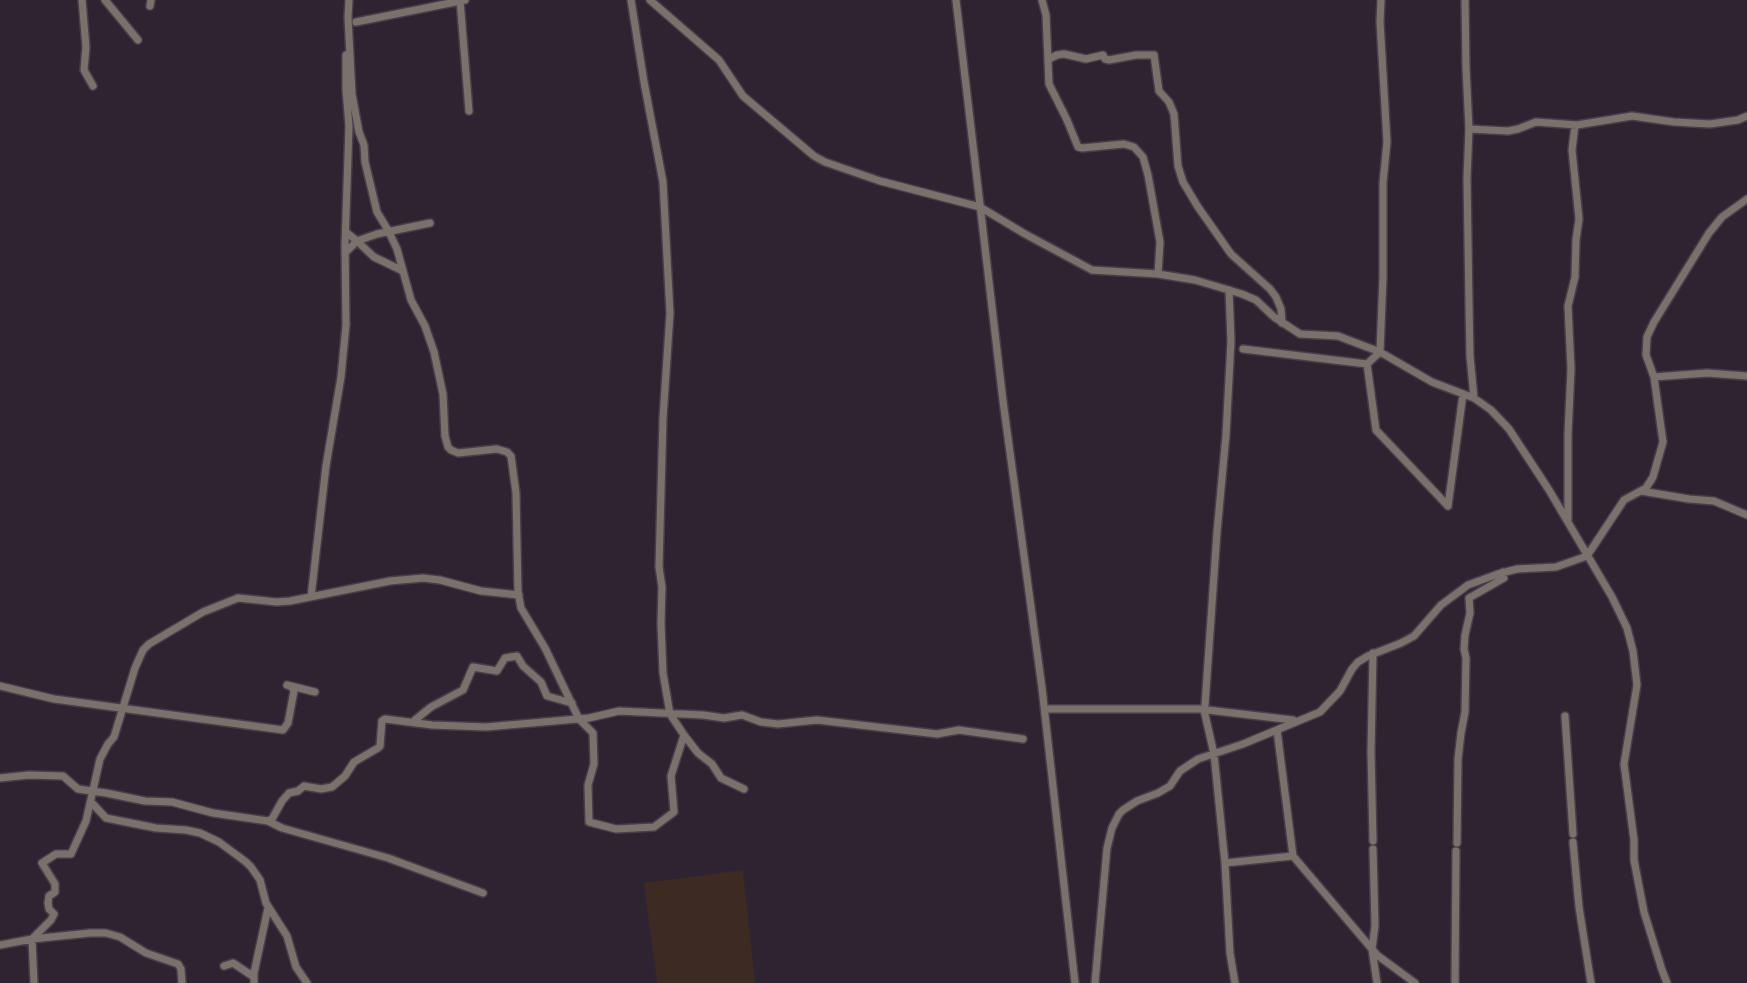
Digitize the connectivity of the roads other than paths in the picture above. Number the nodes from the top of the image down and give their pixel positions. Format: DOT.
graph roads {
  1 [pos="82,0"];
  2 [pos="105,0"];
  3 [pos="349,0"];
  4 [pos="462,0"];
  5 [pos="631,0"];
  6 [pos="650,0"];
  7 [pos="956,0"];
  8 [pos="1042,0"];
  9 [pos="1381,0"];
  10 [pos="1465,0"];
  11 [pos="348,17"];
  12 [pos="356,22"];
  13 [pos="138,40"];
  14 [pos="1049,59"];
  15 [pos="93,86"];
  16 [pos="469,111"];
  17 [pos="1747,116"];
  18 [pos="1575,125"];
  19 [pos="1469,129"];
  20 [pos="1747,199"];
  21 [pos="980,207"];
  22 [pos="430,223"];
  23 [pos="346,232"];
  24 [pos="389,232"];
  25 [pos="357,241"];
  26 [pos="345,253"];
  27 [pos="404,271"];
  28 [pos="1158,274"];
  29 [pos="1229,289"];
  30 [pos="1282,323"];
  31 [pos="1243,349"];
  32 [pos="1380,352"];
  33 [pos="1367,364"];
  34 [pos="1747,376"];
  35 [pos="1654,377"];
  36 [pos="1463,394"];
  37 [pos="1474,398"];
  38 [pos="1641,491"];
  39 [pos="1747,515"];
  40 [pos="1568,520"];
  41 [pos="1587,556"];
  42 [pos="1503,572"];
  43 [pos="519,595"];
  44 [pos="312,597"];
  45 [pos="1373,653"];
  46 [pos="0,686"];
  47 [pos="315,692"];
  48 [pos="572,703"];
  49 [pos="124,707"];
  50 [pos="1204,707"];
  51 [pos="1047,709"];
  52 [pos="670,714"];
  53 [pos="1565,716"];
  54 [pos="579,719"];
  55 [pos="415,720"];
  56 [pos="1293,720"];
  57 [pos="1277,730"];
  58 [pos="684,735"];
  59 [pos="1023,739"];
  60 [pos="1214,754"];
  61 [pos="0,778"];
  62 [pos="744,789"];
  63 [pos="93,791"];
  64 [pos="91,802"];
  65 [pos="268,821"];
  66 [pos="1293,856"];
  67 [pos="1225,863"];
  68 [pos="483,893"];
  69 [pos="268,907"];
  70 [pos="32,939"];
  71 [pos="0,945"];
  72 [pos="1372,949"];
  73 [pos="224,966"];
  74 [pos="254,980"];
  75 [pos="34,983"];
  76 [pos="182,983"];
  77 [pos="307,983"];
  78 [pos="1075,983"];
  79 [pos="1096,983"];
  80 [pos="1235,983"];
  81 [pos="1377,983"];
  82 [pos="1415,983"];
  83 [pos="1455,983"];
  84 [pos="1591,983"];
  85 [pos="1667,983"];
  1 -- 15 [label="street"];
  2 -- 13 [label="street"];
  3 -- 11 [label="street"];
  4 -- 12 [label="street"];
  4 -- 16 [label="street"];
  5 -- 52 [label="street"];
  6 -- 21 [label="street"];
  7 -- 21 [label="street"];
  8 -- 14 [label="street"];
  9 -- 32 [label="street"];
  10 -- 19 [label="street"];
  11 -- 23 [label="street"];
  11 -- 24 [label="street"];
  14 -- 28 [label="street"];
  14 -- 30 [label="street"];
  17 -- 18 [label="street"];
  18 -- 19 [label="street"];
  18 -- 40 [label="street"];
  19 -- 37 [label="street"];
  20 -- 35 [label="street"];
  21 -- 28 [label="street"];
  21 -- 78 [label="street"];
  22 -- 24 [label="street"];
  23 -- 25 [label="street"];
  23 -- 26 [label="street"];
  24 -- 25 [label="street"];
  24 -- 27 [label="street"];
  25 -- 26 [label="street"];
  25 -- 27 [label="street"];
  26 -- 44 [label="street"];
  27 -- 43 [label="street"];
  28 -- 29 [label="street"];
  29 -- 30 [label="street"];
  29 -- 50 [label="street"];
  30 -- 32 [label="street"];
  31 -- 33 [label="street"];
  32 -- 33 [label="street"];
  32 -- 36 [label="street"];
  33 -- 36 [label="street"];
  34 -- 35 [label="street"];
  35 -- 38 [label="street"];
  36 -- 37 [label="street"];
  37 -- 40 [label="street"];
  38 -- 39 [label="street"];
  38 -- 41 [label="street"];
  40 -- 41 [label="street"];
  41 -- 42 [label="street"];
  41 -- 85 [label="street"];
  42 -- 45 [label="street"];
  42 -- 83 [label="street"];
  43 -- 44 [label="street"];
  43 -- 48 [label="street"];
  44 -- 49 [label="street"];
  45 -- 57 [label="street"];
  45 -- 72 [label="street"];
  46 -- 49 [label="street"];
  47 -- 49 [label="street"];
  48 -- 54 [label="street"];
  48 -- 55 [label="street"];
  49 -- 63 [label="street"];
  50 -- 51 [label="street"];
  50 -- 56 [label="street"];
  50 -- 60 [label="street"];
  52 -- 54 [label="street"];
  52 -- 58 [label="street"];
  52 -- 59 [label="street"];
  53 -- 84 [label="street"];
  54 -- 58 [label="street"];
  54 -- 65 [label="street"];
  57 -- 60 [label="street"];
  57 -- 66 [label="street"];
  58 -- 62 [label="street"];
  60 -- 67 [label="street"];
  60 -- 79 [label="street"];
  61 -- 63 [label="street"];
  63 -- 64 [label="street"];
  63 -- 65 [label="street"];
  64 -- 69 [label="street"];
  64 -- 70 [label="street"];
  65 -- 68 [label="street"];
  66 -- 67 [label="street"];
  66 -- 72 [label="street"];
  67 -- 80 [label="street"];
  69 -- 74 [label="street"];
  69 -- 77 [label="street"];
  70 -- 71 [label="street"];
  70 -- 75 [label="street"];
  70 -- 76 [label="street"];
  72 -- 81 [label="street"];
  72 -- 82 [label="street"];
  73 -- 74 [label="street"];
}
